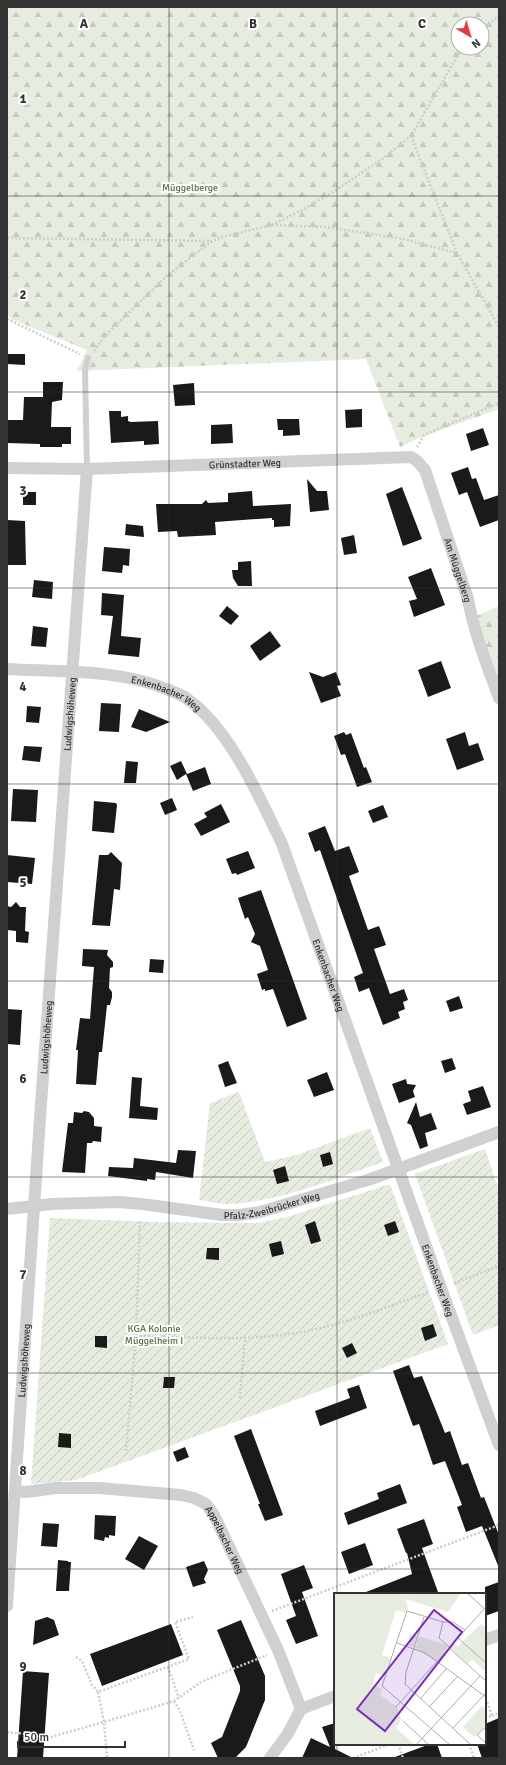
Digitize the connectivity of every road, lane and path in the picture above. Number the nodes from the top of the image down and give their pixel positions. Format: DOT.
graph roads {
  1 [pos="499,16"];
  2 [pos="490,23"];
  3 [pos="457,56"];
  4 [pos="411,136"];
  5 [pos="272,225"];
  6 [pos="7,238"];
  7 [pos="212,241"];
  8 [pos="457,253"];
  9 [pos="8,320"];
  10 [pos="499,327"];
  11 [pos="88,358"];
  12 [pos="499,403"];
  13 [pos="407,457"];
  14 [pos="7,468"];
  15 [pos="87,469"];
  16 [pos="7,669"];
  17 [pos="72,673"];
  18 [pos="499,698"];
  19 [pos="499,1132"];
  20 [pos="399,1169"];
  21 [pos="35,1207"];
  22 [pos="7,1209"];
  23 [pos="140,1221"];
  24 [pos="499,1266"];
  25 [pos="454,1283"];
  26 [pos="429,1292"];
  27 [pos="136,1336"];
  28 [pos="245,1338"];
  29 [pos="240,1398"];
  30 [pos="499,1445"];
  31 [pos="126,1451"];
  32 [pos="12,1474"];
  33 [pos="15,1491"];
  34 [pos="499,1525"];
  35 [pos="7,1606"];
  36 [pos="262,1614"];
  37 [pos="193,1617"];
  38 [pos="499,1635"];
  39 [pos="486,1640"];
  40 [pos="278,1650"];
  41 [pos="76,1657"];
  42 [pos="168,1667"];
  43 [pos="98,1692"];
  44 [pos="334,1696"];
  45 [pos="179,1698"];
  46 [pos="174,1701"];
  47 [pos="487,1701"];
  48 [pos="301,1709"];
  49 [pos="499,1714"];
  50 [pos="492,1716"];
  51 [pos="486,1718"];
  52 [pos="104,1722"];
  53 [pos="7,1732"];
  54 [pos="387,1745"];
  55 [pos="398,1745"];
  56 [pos="469,1745"];
  57 [pos="194,1750"];
  58 [pos="107,1758"];
  59 [pos="270,1758"];
  60 [pos="353,1758"];
  61 [pos="403,1758"];
  62 [pos="474,1758"];
  1 -- 2 [label="path"];
  3 -- 4 [label="path"];
  4 -- 5 [label="path"];
  4 -- 8 [label="path"];
  5 -- 7 [label="path"];
  5 -- 8 [label="path"];
  6 -- 7 [label="path"];
  7 -- 11 [label="path"];
  8 -- 10 [label="path"];
  9 -- 11 [label="path"];
  11 -- 15 [label="lane"];
  12 -- 13 [label="path"];
  13 -- 15 [label="street, Grünstadter Weg"];
  13 -- 18 [label="street, Am Müggelberg"];
  14 -- 15 [label="street, Grünstadter Weg"];
  15 -- 17 [label="street, Ludwigshöheweg"];
  16 -- 17 [label="street, Enkenbacher Weg"];
  17 -- 20 [label="street, Enkenbacher Weg"];
  17 -- 21 [label="street, Ludwigshöheweg"];
  19 -- 20 [label="street, Pfalz-Zweibrücker Weg"];
  20 -- 21 [label="street, Pfalz-Zweibrücker Weg"];
  20 -- 30 [label="street, Enkenbacher Weg"];
  21 -- 22 [label="street, Pfalz-Zweibrücker Weg"];
  21 -- 32 [label="street, Ludwigshöheweg"];
  23 -- 27 [label="path"];
  24 -- 25 [label="path"];
  26 -- 28 [label="path"];
  27 -- 28 [label="path"];
  27 -- 31 [label="path"];
  28 -- 29 [label="path"];
  32 -- 33 [label="street, Ludwigshöheweg"];
  33 -- 35 [label="street, Ludwigshöheweg"];
  33 -- 36 [label="street, Appelbacher Weg"];
  34 -- 36 [label="path"];
  36 -- 40 [label="street, Appelbacher Weg"];
  37 -- 42 [label="path"];
  38 -- 39 [label="street"];
  40 -- 45 [label="path"];
  40 -- 48 [label="street, Appelbacher Weg"];
  41 -- 43 [label="path"];
  42 -- 43 [label="path"];
  42 -- 45 [label="path"];
  43 -- 52 [label="path"];
  44 -- 48 [label="street"];
  45 -- 46 [label="path"];
  46 -- 52 [label="path"];
  46 -- 57 [label="path"];
  47 -- 50 [label="path"];
  48 -- 59 [label="street"];
  49 -- 50 [label="path"];
  50 -- 51 [label="path"];
  52 -- 53 [label="path"];
  52 -- 58 [label="path"];
  54 -- 60 [label="path"];
  55 -- 61 [label="path"];
  56 -- 62 [label="path"];
}
